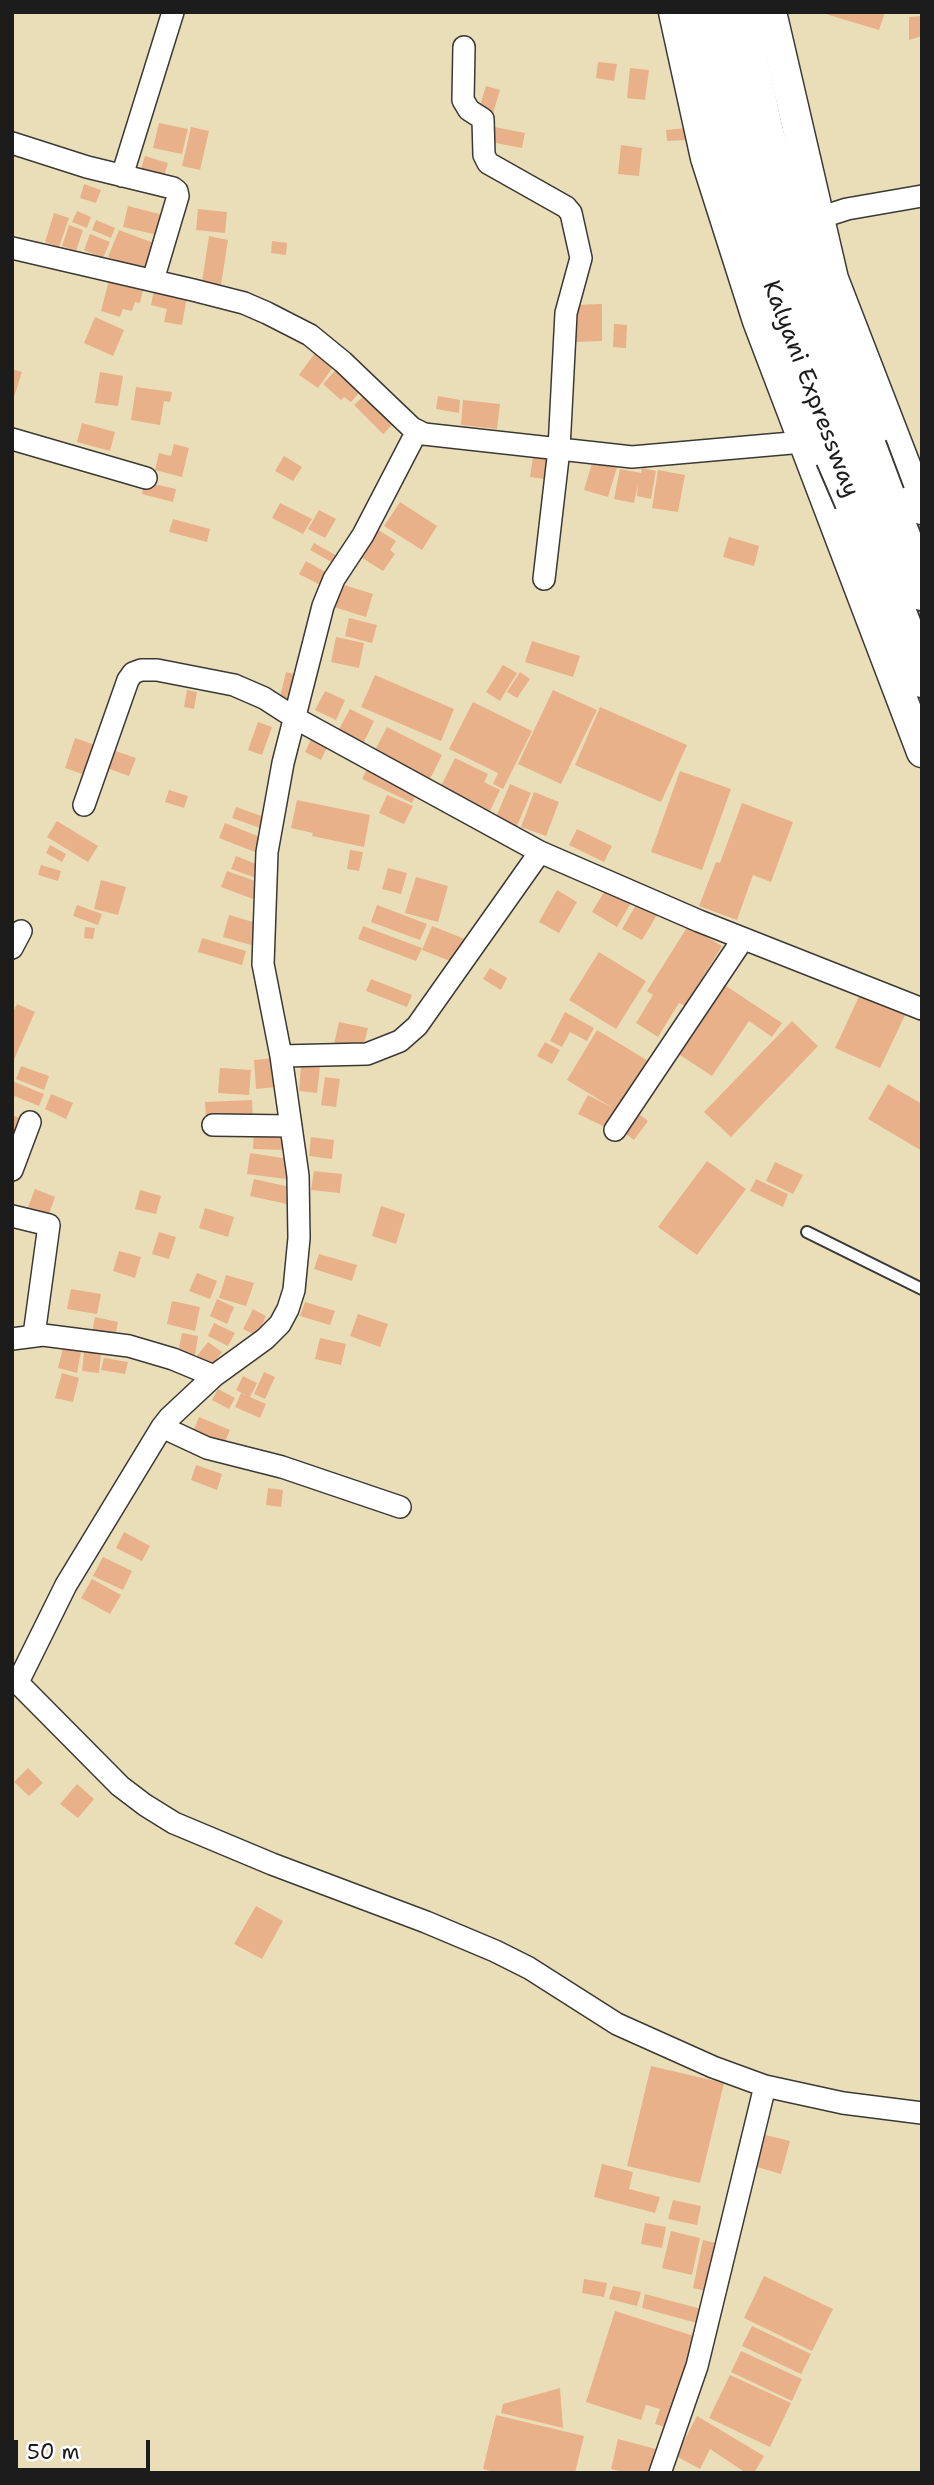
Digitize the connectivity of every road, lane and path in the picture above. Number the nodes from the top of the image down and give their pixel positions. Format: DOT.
graph roads {
  1 [pos="173,12"];
  2 [pos="674,12"];
  3 [pos="702,12"];
  4 [pos="737,12"];
  5 [pos="771,12"];
  6 [pos="464,47"];
  7 [pos="12,143"];
  8 [pos="122,176"];
  9 [pos="922,196"];
  10 [pos="819,218"];
  11 [pos="12,248"];
  12 [pos="153,280"];
  13 [pos="417,431"];
  14 [pos="12,439"];
  15 [pos="559,449"];
  16 [pos="831,458"];
  17 [pos="913,463"];
  18 [pos="146,478"];
  19 [pos="869,498"];
  20 [pos="922,509"];
  21 [pos="544,579"];
  22 [pos="922,591"];
  23 [pos="922,678"];
  24 [pos="295,718"];
  25 [pos="922,752"];
  26 [pos="84,805"];
  27 [pos="540,852"];
  28 [pos="743,939"];
  29 [pos="922,1009"];
  30 [pos="281,1056"];
  31 [pos="30,1122"];
  32 [pos="213,1125"];
  33 [pos="291,1126"];
  34 [pos="615,1130"];
  35 [pos="12,1171"];
  36 [pos="12,1216"];
  37 [pos="807,1232"];
  38 [pos="922,1289"];
  39 [pos="34,1335"];
  40 [pos="12,1339"];
  41 [pos="214,1376"];
  42 [pos="162,1427"];
  43 [pos="400,1507"];
  44 [pos="15,1679"];
  45 [pos="765,2087"];
  46 [pos="922,2113"];
  47 [pos="660,2473"];
  1 -- 8 [label="street"];
  2 -- 16 [label="street"];
  3 -- 16 [label="highway, Kalyani Expressway"];
  4 -- 16 [label="highway, Kalyani Expressway"];
  5 -- 10 [label="street"];
  6 -- 15 [label="street"];
  7 -- 8 [label="street"];
  8 -- 12 [label="street"];
  9 -- 10 [label="street"];
  10 -- 17 [label="street"];
  11 -- 12 [label="street"];
  12 -- 13 [label="street"];
  13 -- 15 [label="street"];
  13 -- 24 [label="street"];
  14 -- 18 [label="street"];
  15 -- 16 [label="street"];
  15 -- 21 [label="street"];
  16 -- 17 [label="street"];
  16 -- 19 [label="highway, Kalyani Expressway, bridge"];
  16 -- 25 [label="street"];
  17 -- 20 [label="street"];
  19 -- 22 [label="highway, Kalyani Expressway"];
  19 -- 23 [label="highway, Kalyani Expressway"];
  24 -- 26 [label="street"];
  24 -- 27 [label="street"];
  24 -- 30 [label="street"];
  27 -- 28 [label="street"];
  27 -- 30 [label="street"];
  28 -- 29 [label="street"];
  28 -- 34 [label="street"];
  30 -- 33 [label="street"];
  31 -- 35 [label="street"];
  32 -- 33 [label="street"];
  33 -- 41 [label="street"];
  36 -- 39 [label="street"];
  37 -- 38 [label="lane"];
  39 -- 40 [label="street"];
  39 -- 41 [label="street"];
  41 -- 42 [label="street"];
  42 -- 43 [label="street"];
  42 -- 44 [label="street"];
  44 -- 45 [label="street"];
  45 -- 46 [label="street"];
  45 -- 47 [label="street"];
}
